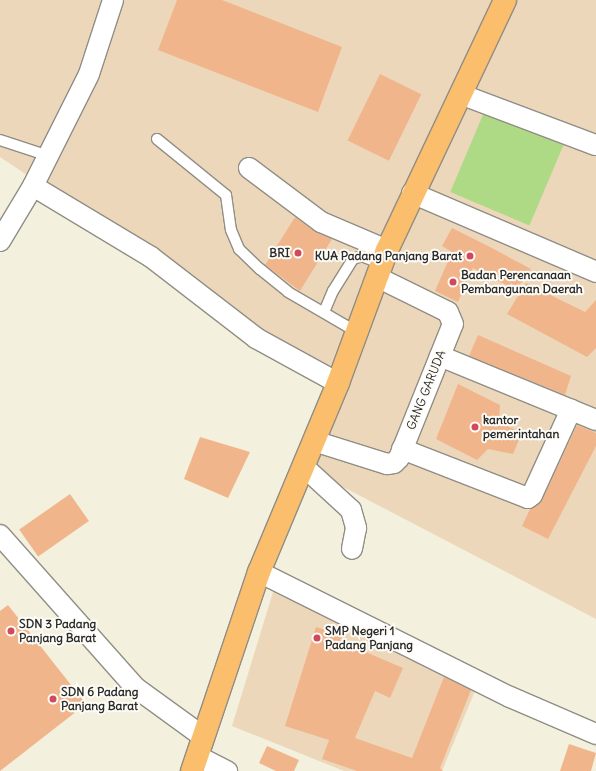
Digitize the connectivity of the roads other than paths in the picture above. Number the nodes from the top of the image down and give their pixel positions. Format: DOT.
graph roads {
  1 [pos="113,0"];
  2 [pos="505,0"];
  3 [pos="460,94"];
  4 [pos="157,139"];
  5 [pos="0,140"];
  6 [pos="596,145"];
  7 [pos="49,156"];
  8 [pos="249,168"];
  9 [pos="33,186"];
  10 [pos="412,193"];
  11 [pos="0,241"];
  12 [pos="382,263"];
  13 [pos="596,272"];
  14 [pos="324,312"];
  15 [pos="356,332"];
  16 [pos="440,356"];
  17 [pos="338,383"];
  18 [pos="571,410"];
  19 [pos="596,420"];
  20 [pos="314,441"];
  21 [pos="402,449"];
  22 [pos="304,466"];
  23 [pos="0,535"];
  24 [pos="352,549"];
  25 [pos="259,572"];
  26 [pos="596,734"];
  27 [pos="197,754"];
  28 [pos="227,771"];
  1 -- 7 [label="street"];
  2 -- 3 [label="highway"];
  3 -- 6 [label="street"];
  3 -- 10 [label="highway"];
  4 -- 14 [label="lane"];
  5 -- 7 [label="lane"];
  7 -- 9 [label="street"];
  8 -- 12 [label="street"];
  9 -- 11 [label="street"];
  9 -- 17 [label="street"];
  10 -- 12 [label="highway"];
  10 -- 13 [label="street"];
  12 -- 14 [label="lane"];
  12 -- 15 [label="highway"];
  12 -- 16 [label="street, GANG GARUDA"];
  14 -- 15 [label="lane"];
  15 -- 17 [label="highway"];
  16 -- 18 [label="street"];
  16 -- 21 [label="street, GANG GARUDA"];
  17 -- 20 [label="highway"];
  18 -- 19 [label="street"];
  18 -- 21 [label="street"];
  20 -- 21 [label="street, GANG GARUDA"];
  20 -- 22 [label="highway"];
  22 -- 24 [label="street"];
  22 -- 25 [label="highway"];
  23 -- 27 [label="street"];
  25 -- 26 [label="street"];
  25 -- 27 [label="highway"];
  27 -- 28 [label="street"];
}
